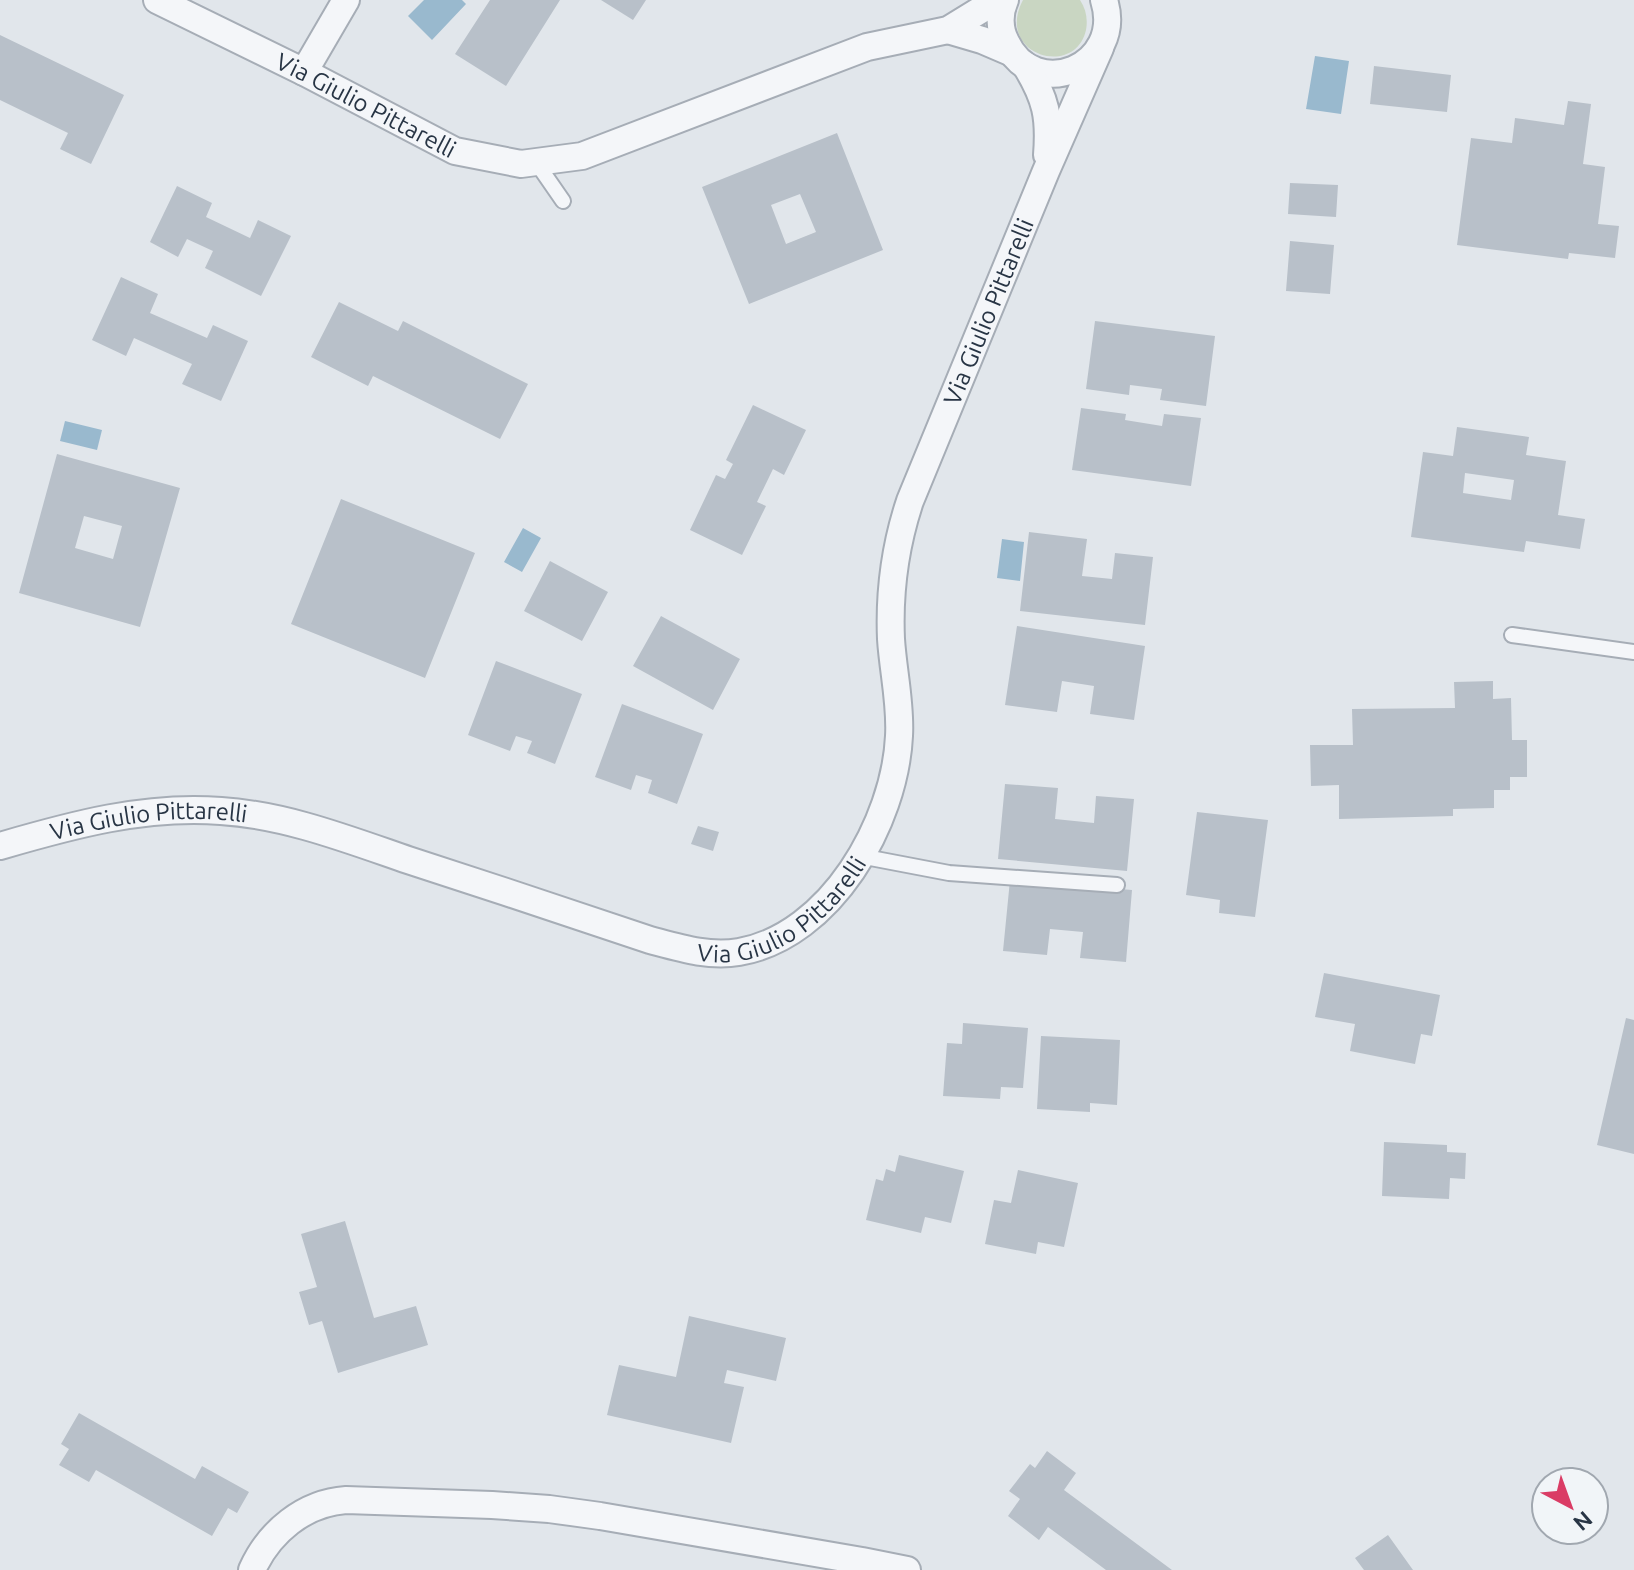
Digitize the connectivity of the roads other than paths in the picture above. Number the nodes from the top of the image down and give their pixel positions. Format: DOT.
graph roads {
  1 [pos="157,0"];
  2 [pos="346,0"];
  3 [pos="997,0"];
  4 [pos="1005,0"];
  5 [pos="1104,0"];
  6 [pos="1120,0"];
  7 [pos="948,30"];
  8 [pos="1104,39"];
  9 [pos="1018,59"];
  10 [pos="304,72"];
  11 [pos="536,162"];
  12 [pos="1046,171"];
  13 [pos="563,201"];
  14 [pos="1512,635"];
  15 [pos="1634,652"];
  16 [pos="0,846"];
  17 [pos="860,856"];
  18 [pos="1117,885"];
  19 [pos="252,1570"];
  20 [pos="907,1570"];
  1 -- 10 [label="street, Via Giulio Pittarelli"];
  2 -- 10 [label="street"];
  3 -- 7 [label="street, Via Giulio Pittarelli"];
  4 -- 9 [label="street"];
  5 -- 8 [label="street"];
  6 -- 8 [label="street, Via Giulio Pittarelli"];
  7 -- 9 [label="street, Via Giulio Pittarelli"];
  7 -- 11 [label="street, Via Giulio Pittarelli"];
  8 -- 9 [label="street"];
  8 -- 12 [label="street, Via Giulio Pittarelli"];
  9 -- 12 [label="street, Via Giulio Pittarelli"];
  10 -- 11 [label="street, Via Giulio Pittarelli"];
  11 -- 13 [label="lane"];
  12 -- 17 [label="street, Via Giulio Pittarelli"];
  14 -- 15 [label="lane"];
  16 -- 17 [label="street, Via Giulio Pittarelli"];
  17 -- 18 [label="lane"];
  19 -- 20 [label="street"];
}
